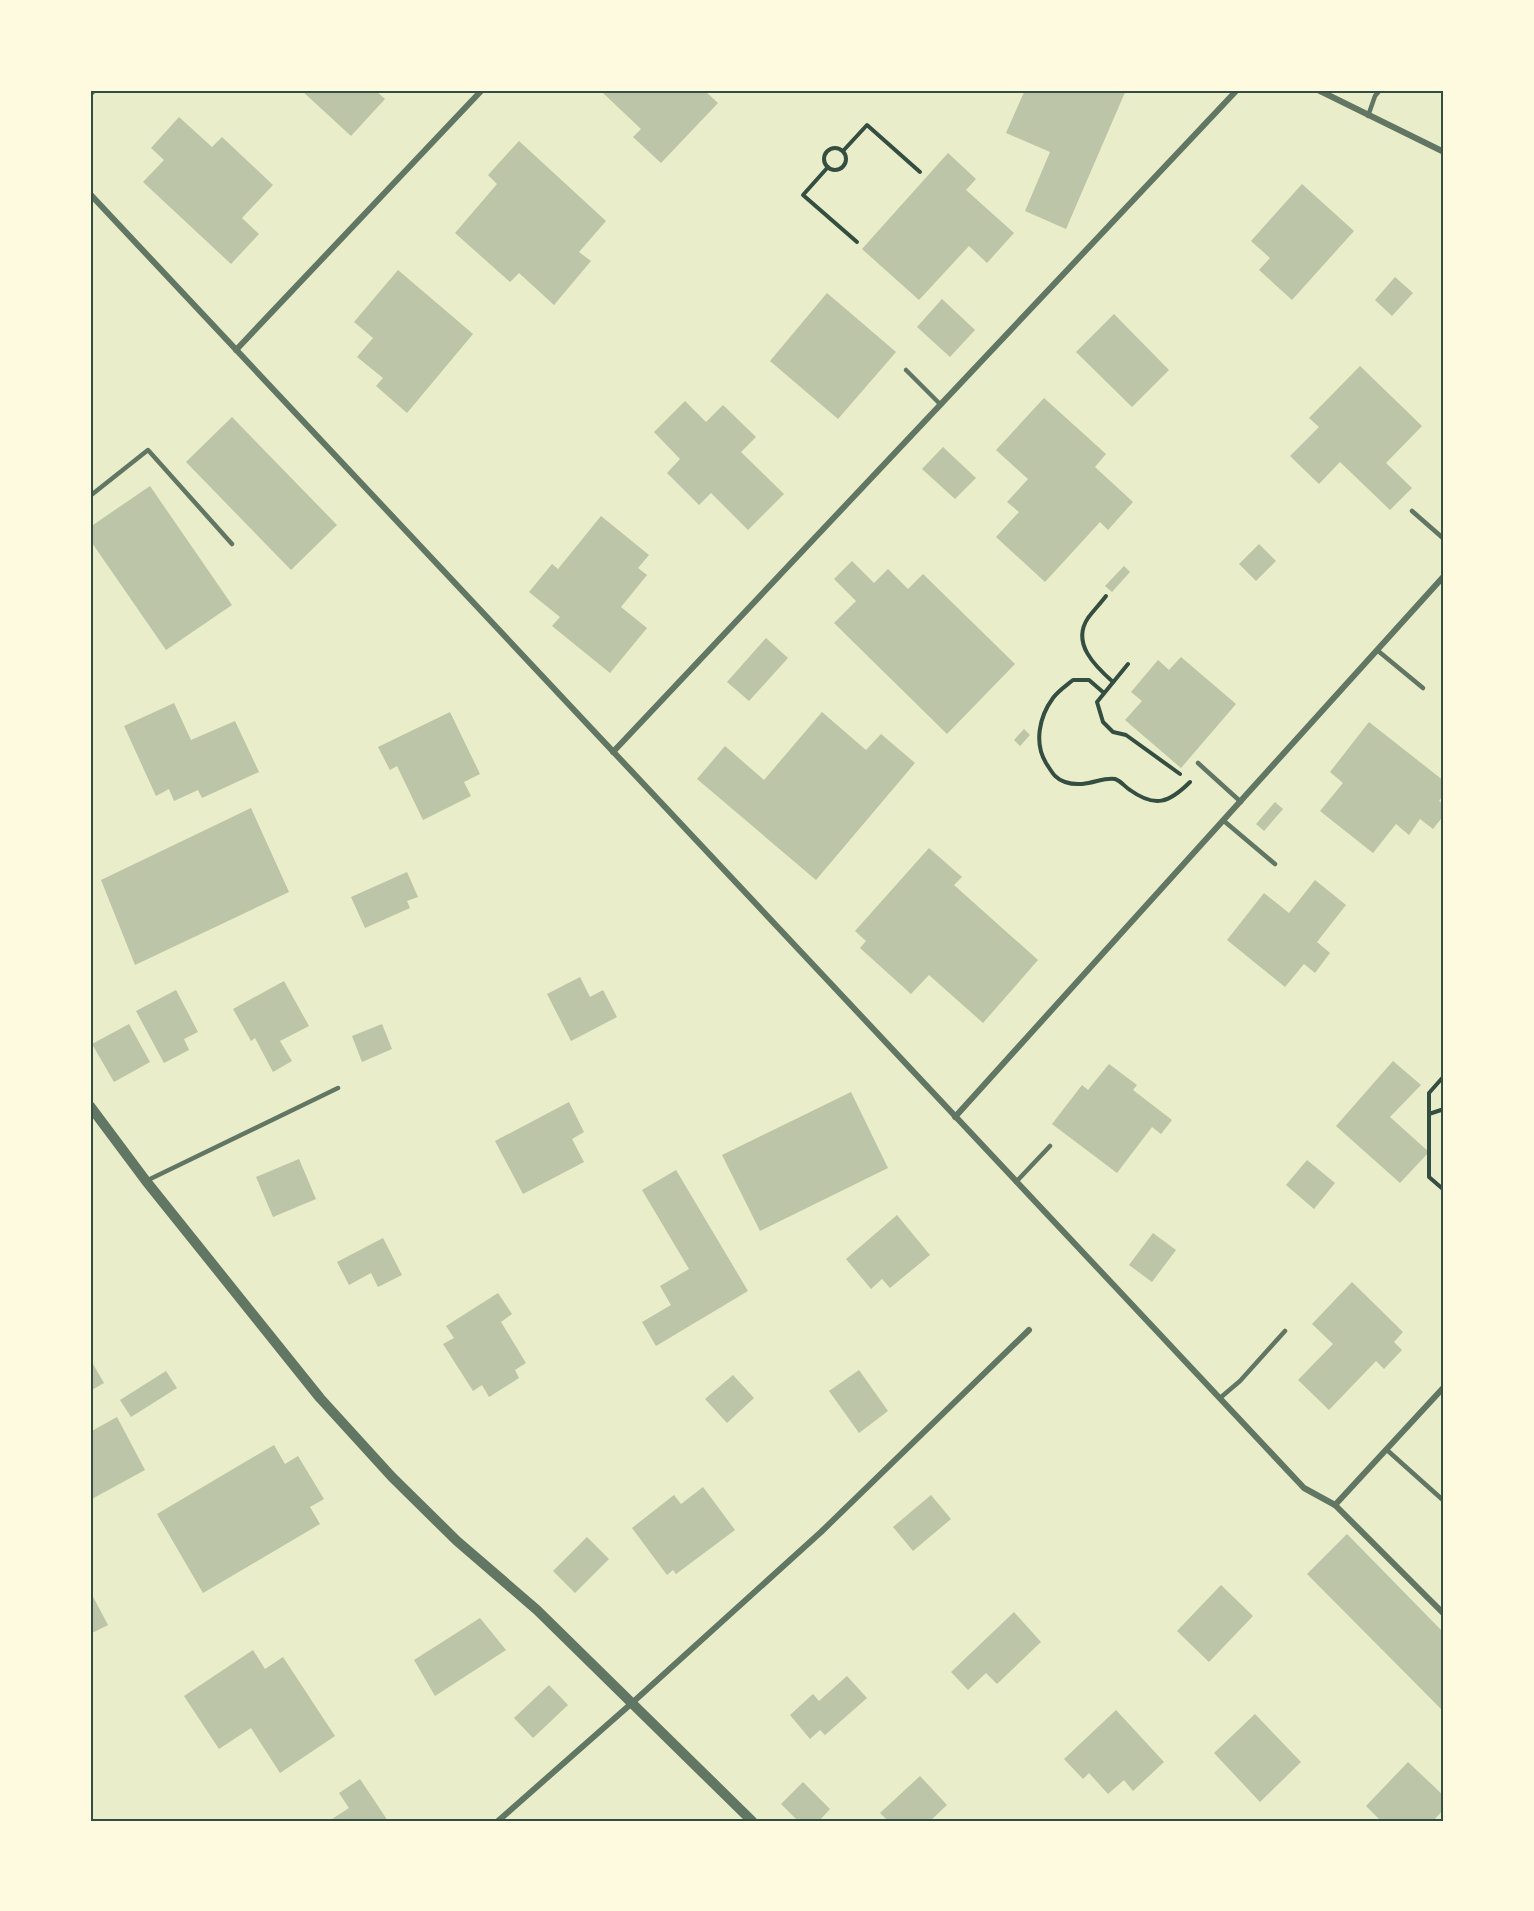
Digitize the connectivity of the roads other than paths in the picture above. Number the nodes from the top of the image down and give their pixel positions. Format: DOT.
graph roads {
  1 [pos="95,90"];
  2 [pos="482,90"];
  3 [pos="1237,90"];
  4 [pos="1318,90"];
  5 [pos="1380,90"];
  6 [pos="90,95"];
  7 [pos="1368,116"];
  8 [pos="1444,152"];
  9 [pos="90,194"];
  10 [pos="236,350"];
  11 [pos="906,370"];
  12 [pos="941,405"];
  13 [pos="90,496"];
  14 [pos="1412,511"];
  15 [pos="1444,539"];
  16 [pos="232,544"];
  17 [pos="1444,576"];
  18 [pos="1377,650"];
  19 [pos="1423,688"];
  20 [pos="613,752"];
  21 [pos="1198,763"];
  22 [pos="1241,802"];
  23 [pos="1224,821"];
  24 [pos="1275,864"];
  25 [pos="338,1088"];
  26 [pos="90,1106"];
  27 [pos="956,1117"];
  28 [pos="1050,1146"];
  29 [pos="146,1181"];
  30 [pos="1016,1182"];
  31 [pos="1029,1330"];
  32 [pos="1285,1331"];
  33 [pos="1444,1387"];
  34 [pos="1220,1398"];
  35 [pos="1387,1450"];
  36 [pos="1444,1501"];
  37 [pos="1335,1505"];
  38 [pos="1444,1614"];
  39 [pos="632,1703"];
  40 [pos="498,1821"];
  41 [pos="752,1821"];
  1 -- 6 [label="lane"];
  2 -- 10 [label="street"];
  3 -- 12 [label="street"];
  4 -- 7 [label="street"];
  5 -- 7 [label="lane"];
  7 -- 8 [label="street"];
  9 -- 10 [label="street"];
  10 -- 20 [label="street"];
  11 -- 12 [label="lane"];
  12 -- 20 [label="street"];
  13 -- 16 [label="lane"];
  14 -- 15 [label="lane"];
  17 -- 18 [label="street"];
  18 -- 19 [label="lane"];
  18 -- 22 [label="street"];
  20 -- 27 [label="street"];
  21 -- 22 [label="lane"];
  22 -- 23 [label="street"];
  23 -- 24 [label="lane"];
  23 -- 27 [label="street"];
  25 -- 29 [label="lane"];
  26 -- 29 [label="street"];
  27 -- 30 [label="street"];
  28 -- 30 [label="lane"];
  29 -- 39 [label="street"];
  30 -- 34 [label="street"];
  31 -- 39 [label="street"];
  32 -- 34 [label="lane"];
  33 -- 35 [label="street"];
  34 -- 37 [label="street"];
  35 -- 36 [label="lane"];
  35 -- 37 [label="street"];
  37 -- 38 [label="street"];
  39 -- 40 [label="street"];
  39 -- 41 [label="street"];
}
